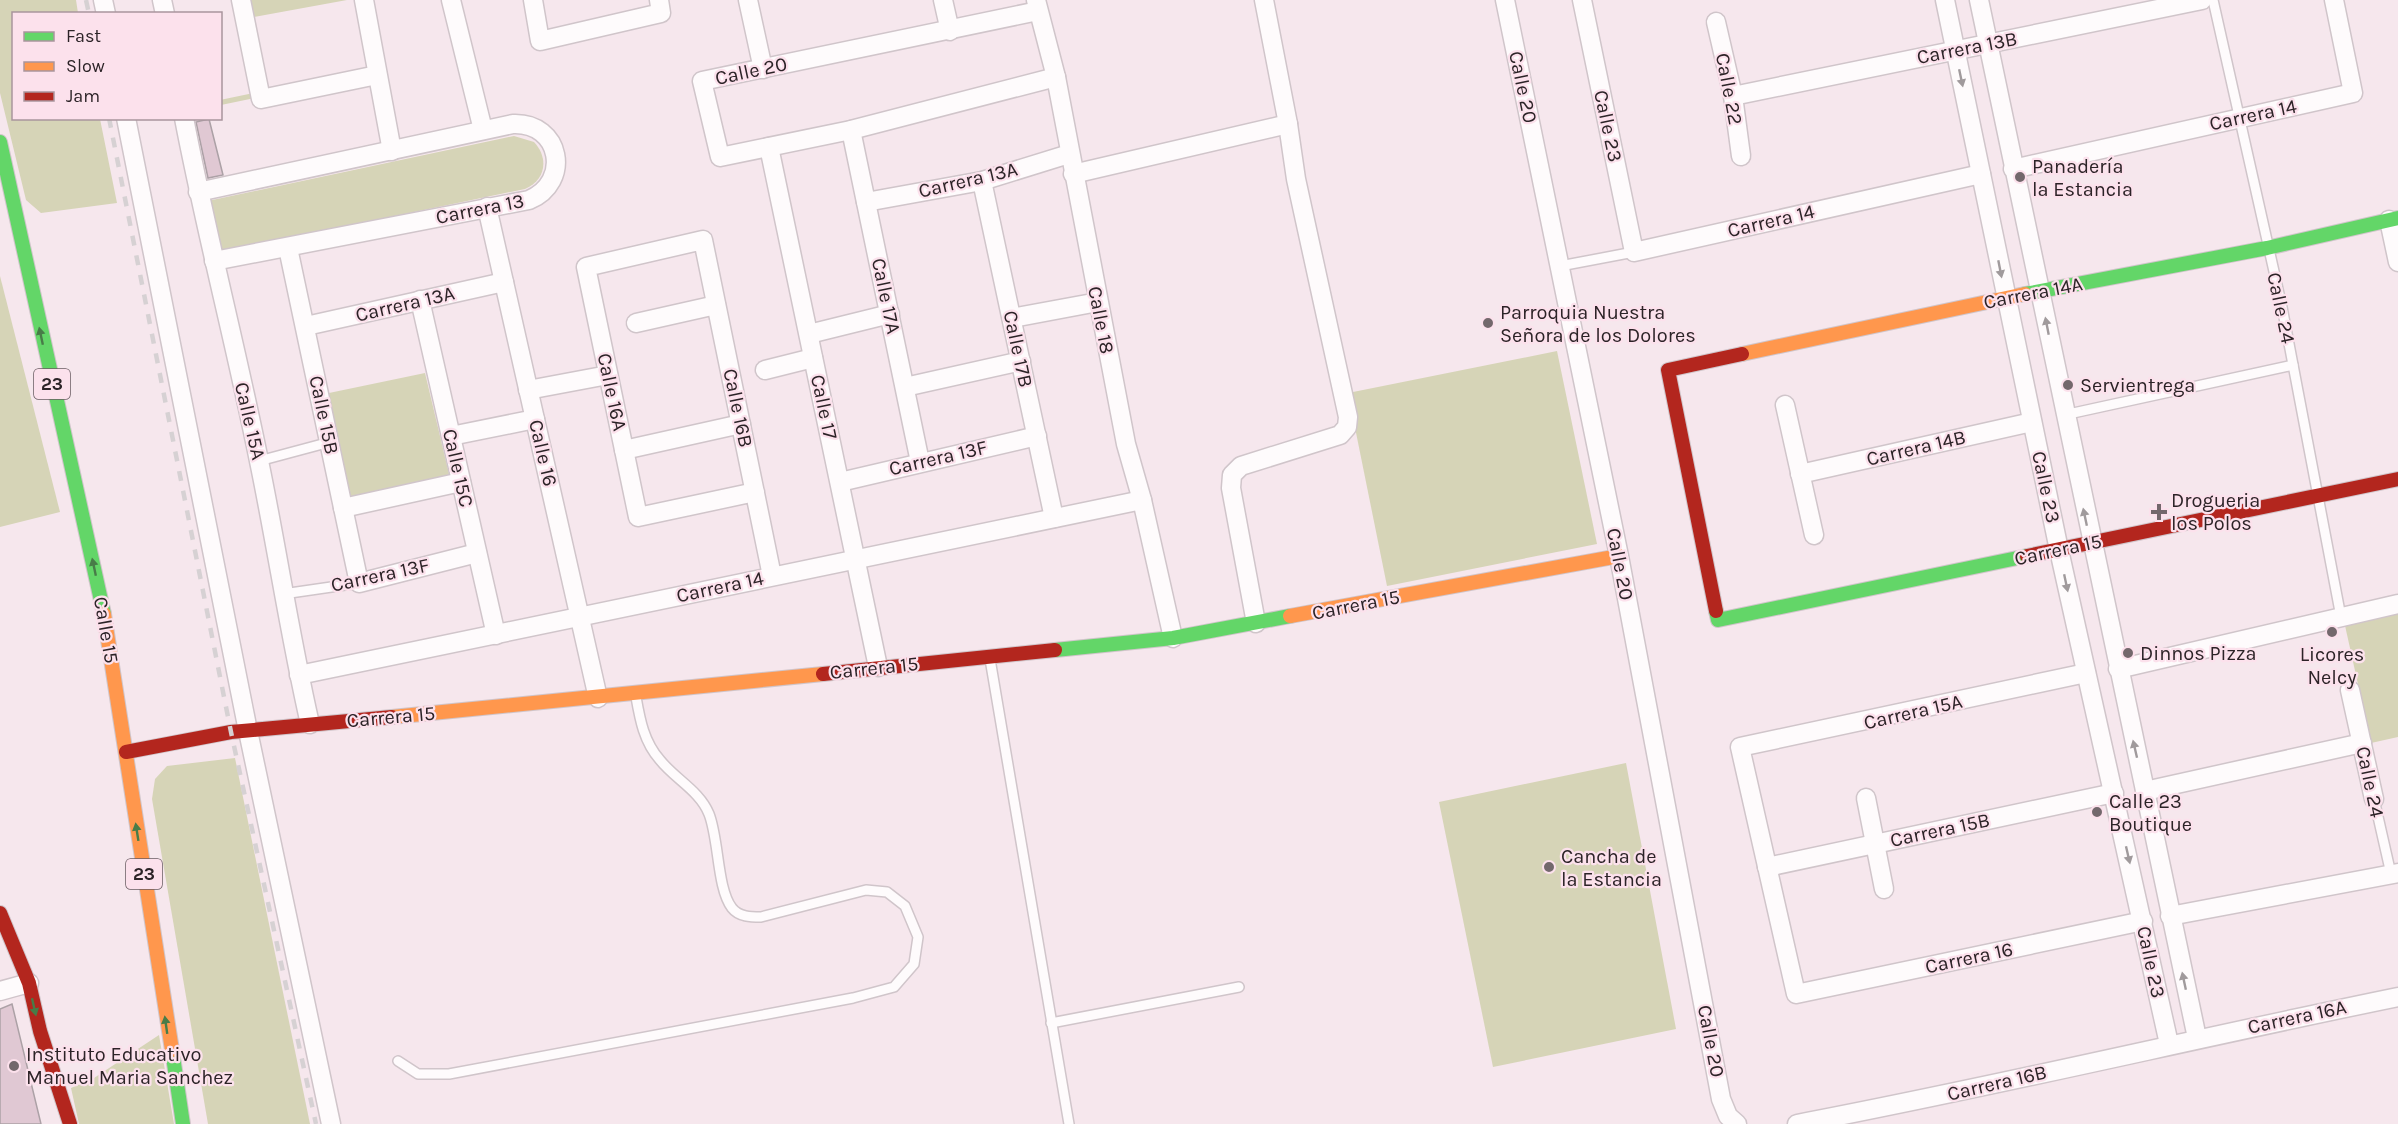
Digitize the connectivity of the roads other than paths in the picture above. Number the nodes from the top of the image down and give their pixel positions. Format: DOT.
graph roads {
  1 [pos="241,0"];
  2 [pos="364,0"];
  3 [pos="451,0"];
  4 [pos="533,0"];
  5 [pos="748,0"];
  6 [pos="943,0"];
  7 [pos="1264,0"];
  8 [pos="1505,0"];
  9 [pos="1582,0"];
  10 [pos="1945,0"];
  11 [pos="1979,0"];
  12 [pos="2202,0"];
  13 [pos="2213,0"];
  14 [pos="2334,0"];
  15 [pos="660,6"];
  16 [pos="1037,6"];
  17 [pos="1716,22"];
  18 [pos="950,31"];
  19 [pos="1988,44"];
  20 [pos="1955,50"];
  21 [pos="763,69"];
  22 [pos="376,75"];
  23 [pos="1056,77"];
  24 [pos="1733,96"];
  25 [pos="2239,118"];
  26 [pos="126,120"];
  27 [pos="184,120"];
  28 [pos="1288,124"];
  29 [pos="851,129"];
  30 [pos="483,130"];
  31 [pos="0,142"];
  32 [pos="769,147"];
  33 [pos="392,151"];
  34 [pos="1069,154"];
  35 [pos="1741,156"];
  36 [pos="2013,169"];
  37 [pos="1072,174"];
  38 [pos="1981,174"];
  39 [pos="982,181"];
  40 [pos="198,192"];
  41 [pos="866,202"];
  42 [pos="487,207"];
  43 [pos="2393,219"];
  44 [pos="703,240"];
  45 [pos="2267,248"];
  46 [pos="288,249"];
  47 [pos="1634,252"];
  48 [pos="214,261"];
  49 [pos="2398,262"];
  50 [pos="1560,266"];
  51 [pos="504,282"];
  52 [pos="2040,291"];
  53 [pos="2005,298"];
  54 [pos="420,300"];
  55 [pos="1098,302"];
  56 [pos="716,305"];
  57 [pos="890,314"];
  58 [pos="1012,318"];
  59 [pos="636,323"];
  60 [pos="306,326"];
  61 [pos="809,334"];
  62 [pos="813,358"];
  63 [pos="1021,361"];
  64 [pos="2293,365"];
  65 [pos="765,370"];
  66 [pos="608,375"];
  67 [pos="905,387"];
  68 [pos="528,390"];
  69 [pos="1785,405"];
  70 [pos="2064,415"];
  71 [pos="535,419"];
  72 [pos="2032,422"];
  73 [pos="741,424"];
  74 [pos="451,436"];
  75 [pos="1037,436"];
  76 [pos="330,442"];
  77 [pos="624,450"];
  78 [pos="259,461"];
  79 [pos="920,462"];
  80 [pos="1800,474"];
  81 [pos="2398,479"];
  82 [pos="461,482"];
  83 [pos="840,482"];
  84 [pos="755,492"];
  85 [pos="2317,495"];
  86 [pos="1142,500"];
  87 [pos="343,508"];
  88 [pos="1054,518"];
  89 [pos="1814,535"];
  90 [pos="2091,543"];
  91 [pos="2059,550"];
  92 [pos="477,553"];
  93 [pos="1619,556"];
  94 [pos="856,559"];
  95 [pos="772,576"];
  96 [pos="359,583"];
  97 [pos="283,594"];
  98 [pos="2398,604"];
  99 [pos="579,616"];
  100 [pos="2341,617"];
  101 [pos="1718,620"];
  102 [pos="1256,623"];
  103 [pos="496,635"];
  104 [pos="1173,638"];
  105 [pos="990,656"];
  106 [pos="878,667"];
  107 [pos="2118,669"];
  108 [pos="2086,673"];
  109 [pos="299,675"];
  110 [pos="2350,690"];
  111 [pos="635,694"];
  112 [pos="598,698"];
  113 [pos="310,724"];
  114 [pos="248,731"];
  115 [pos="2362,743"];
  116 [pos="126,752"];
  117 [pos="2145,791"];
  118 [pos="2114,793"];
  119 [pos="1866,798"];
  120 [pos="2374,799"];
  121 [pos="1876,844"];
  122 [pos="1767,867"];
  123 [pos="2394,874"];
  124 [pos="1884,889"];
  125 [pos="0,913"];
  126 [pos="2170,916"];
  127 [pos="2143,921"];
  128 [pos="28,983"];
  129 [pos="1239,987"];
  130 [pos="0,991"];
  131 [pos="2398,996"];
  132 [pos="1051,1023"];
  133 [pos="2197,1038"];
  134 [pos="2169,1044"];
  135 [pos="398,1061"];
  136 [pos="70,1124"];
  137 [pos="183,1124"];
  138 [pos="331,1124"];
  139 [pos="1069,1124"];
  140 [pos="1737,1124"];
  141 [pos="1797,1124"];
  1 -- 22 [label="street"];
  2 -- 22 [label="street"];
  3 -- 30 [label="street"];
  4 -- 15 [label="street"];
  5 -- 21 [label="street"];
  6 -- 18 [label="street"];
  7 -- 28 [label="street"];
  8 -- 50 [label="street, Calle 20"];
  9 -- 47 [label="street, Calle 23"];
  10 -- 20 [label="street, Calle 23"];
  11 -- 19 [label="street, Calle 23"];
  12 -- 19 [label="street, Carrera 13B"];
  13 -- 25 [label="lane, Calle 24"];
  14 -- 25 [label="street, Carrera 14"];
  16 -- 18 [label="street, Calle 20"];
  16 -- 23 [label="street, Calle 18"];
  17 -- 24 [label="street, Calle 22"];
  18 -- 21 [label="street, Calle 20"];
  19 -- 20 [label="street, Carrera 13B"];
  19 -- 36 [label="street, Calle 23"];
  20 -- 24 [label="street, Carrera 13B"];
  20 -- 38 [label="street, Calle 23, one-way"];
  21 -- 32 [label="street, Calle 20"];
  22 -- 33 [label="street"];
  23 -- 29 [label="street, Calle 20"];
  23 -- 34 [label="street, Calle 18"];
  24 -- 35 [label="street, Calle 22"];
  25 -- 36 [label="street, Carrera 14"];
  25 -- 45 [label="lane, Calle 24"];
  26 -- 114 [label="street"];
  27 -- 40 [label="street, Calle 15A"];
  28 -- 37 [label="street"];
  28 -- 102 [label="street"];
  29 -- 32 [label="street, Calle 20"];
  29 -- 41 [label="street, Calle 17A"];
  30 -- 33 [label="street, Carrera 13"];
  30 -- 42 [label="street, Carrera 13"];
  116 -- 31 [label="street, Calle 15 / 23, one-way"];
  32 -- 61 [label="street, Calle 17"];
  33 -- 40 [label="street, Carrera 13"];
  34 -- 37 [label="street, Calle 18"];
  34 -- 39 [label="street, Carrera 13A"];
  36 -- 52 [label="street, Calle 23"];
  37 -- 55 [label="street, Calle 18"];
  38 -- 47 [label="street, Carrera 14"];
  38 -- 53 [label="street, Calle 23, one-way"];
  39 -- 41 [label="street, Carrera 13A"];
  39 -- 58 [label="street, Calle 17B"];
  40 -- 48 [label="street, Calle 15A"];
  41 -- 57 [label="street, Calle 17A"];
  42 -- 46 [label="street, Carrera 13"];
  42 -- 51 [label="street, Calle 16"];
  43 -- 45 [label="street, Carrera 14A"];
  43 -- 49 [label="street"];
  44 -- 56 [label="street, Calle 16B"];
  44 -- 66 [label="street, Calle 16A"];
  45 -- 52 [label="street, Carrera 14A"];
  45 -- 64 [label="lane, Calle 24"];
  46 -- 48 [label="street, Carrera 13"];
  46 -- 60 [label="street, Calle 15B"];
  47 -- 50 [label="lane, Carrera 14"];
  48 -- 78 [label="street, Calle 15A"];
  50 -- 93 [label="street, Calle 20"];
  51 -- 54 [label="street, Carrera 13A"];
  51 -- 68 [label="street, Calle 16"];
  52 -- 53 [label="street, Carrera 14A"];
  70 -- 52 [label="street, Calle 23, one-way"];
  53 -- 72 [label="street, Calle 23"];
  53 -- 101 [label="street, Carrera 14A"];
  54 -- 60 [label="street, Carrera 13A"];
  54 -- 74 [label="street, Calle 15C"];
  55 -- 58 [label="street"];
  55 -- 86 [label="street, Calle 18"];
  56 -- 59 [label="street"];
  56 -- 73 [label="street, Calle 16B"];
  57 -- 61 [label="street"];
  57 -- 67 [label="street, Calle 17A"];
  58 -- 63 [label="street, Calle 17B"];
  60 -- 76 [label="street, Calle 15B"];
  61 -- 62 [label="street, Calle 17"];
  62 -- 65 [label="street"];
  62 -- 83 [label="street, Calle 17"];
  63 -- 67 [label="street"];
  63 -- 75 [label="street, Calle 17B"];
  64 -- 70 [label="lane"];
  64 -- 85 [label="lane, Calle 24"];
  66 -- 68 [label="street"];
  66 -- 77 [label="street, Calle 16A"];
  67 -- 79 [label="street, Calle 17A"];
  68 -- 71 [label="street, Calle 16"];
  69 -- 80 [label="street"];
  90 -- 70 [label="street, Calle 23, one-way"];
  71 -- 74 [label="street"];
  71 -- 99 [label="street, Calle 16"];
  72 -- 80 [label="street, Carrera 14B"];
  72 -- 91 [label="street, Calle 23"];
  73 -- 77 [label="street"];
  73 -- 84 [label="street, Calle 16B"];
  74 -- 82 [label="street, Calle 15C"];
  75 -- 79 [label="street, Carrera 13F"];
  75 -- 88 [label="street, Calle 17B"];
  76 -- 78 [label="lane"];
  76 -- 87 [label="street, Calle 15B"];
  77 -- 84 [label="street, Calle 16A"];
  78 -- 97 [label="street, Calle 15A"];
  79 -- 83 [label="street, Carrera 13F"];
  80 -- 89 [label="street"];
  81 -- 85 [label="street, Carrera 15"];
  82 -- 87 [label="street"];
  82 -- 92 [label="street, Calle 15C"];
  83 -- 94 [label="street, Calle 17"];
  84 -- 95 [label="street, Calle 16B"];
  85 -- 90 [label="street, Carrera 15"];
  85 -- 100 [label="lane, Calle 24"];
  86 -- 88 [label="street, Carrera 14"];
  86 -- 104 [label="street, Calle 18"];
  87 -- 96 [label="street, Calle 15B"];
  88 -- 94 [label="street, Carrera 14"];
  90 -- 91 [label="street, Carrera 15"];
  90 -- 107 [label="street, Calle 23"];
  91 -- 101 [label="street, Carrera 15"];
  91 -- 108 [label="street, Calle 23, one-way"];
  92 -- 96 [label="street, Carrera 13F"];
  92 -- 103 [label="street, Calle 15C"];
  93 -- 102 [label="street, Carrera 15"];
  93 -- 140 [label="street, Calle 20"];
  94 -- 95 [label="street, Carrera 14"];
  94 -- 106 [label="street, Calle 17"];
  95 -- 99 [label="street, Carrera 14"];
  96 -- 97 [label="lane, Carrera 13F"];
  97 -- 109 [label="street, Calle 15A"];
  98 -- 100 [label="street"];
  99 -- 103 [label="street, Carrera 14"];
  99 -- 112 [label="street, Calle 16"];
  100 -- 107 [label="street"];
  102 -- 104 [label="street, Carrera 15"];
  103 -- 109 [label="street, Carrera 14"];
  104 -- 105 [label="street, Carrera 15"];
  105 -- 106 [label="street, Carrera 15"];
  105 -- 132 [label="lane"];
  106 -- 111 [label="street, Carrera 15"];
  117 -- 107 [label="street, Calle 23, one-way"];
  108 -- 118 [label="street, Calle 23"];
  108 -- 122 [label="street, Carrera 15A"];
  109 -- 113 [label="street, Calle 15A"];
  110 -- 115 [label="street, Calle 24"];
  111 -- 112 [label="street, Carrera 15"];
  111 -- 135 [label="lane"];
  112 -- 113 [label="street, Carrera 15"];
  113 -- 114 [label="street, Carrera 15"];
  114 -- 116 [label="street, Carrera 15"];
  114 -- 138 [label="street"];
  115 -- 117 [label="street"];
  115 -- 120 [label="street, Calle 24"];
  137 -- 116 [label="street, Calle 15 / 23, one-way"];
  117 -- 126 [label="street, Calle 23"];
  118 -- 121 [label="street, Carrera 15B"];
  118 -- 127 [label="street, Calle 23, one-way"];
  119 -- 121 [label="street"];
  120 -- 123 [label="lane, Calle 24"];
  121 -- 122 [label="street, Carrera 15B"];
  121 -- 124 [label="street"];
  122 -- 127 [label="street, Carrera 16"];
  123 -- 126 [label="street"];
  125 -- 128 [label="street"];
  133 -- 126 [label="street, Calle 23, one-way"];
  127 -- 134 [label="street, Calle 23"];
  128 -- 130 [label="street"];
  128 -- 136 [label="street, one-way"];
  129 -- 132 [label="lane"];
  131 -- 133 [label="street, Carrera 16A"];
  132 -- 139 [label="lane"];
  133 -- 134 [label="street, Carrera 16B"];
  134 -- 141 [label="street, Carrera 16B"];
}
